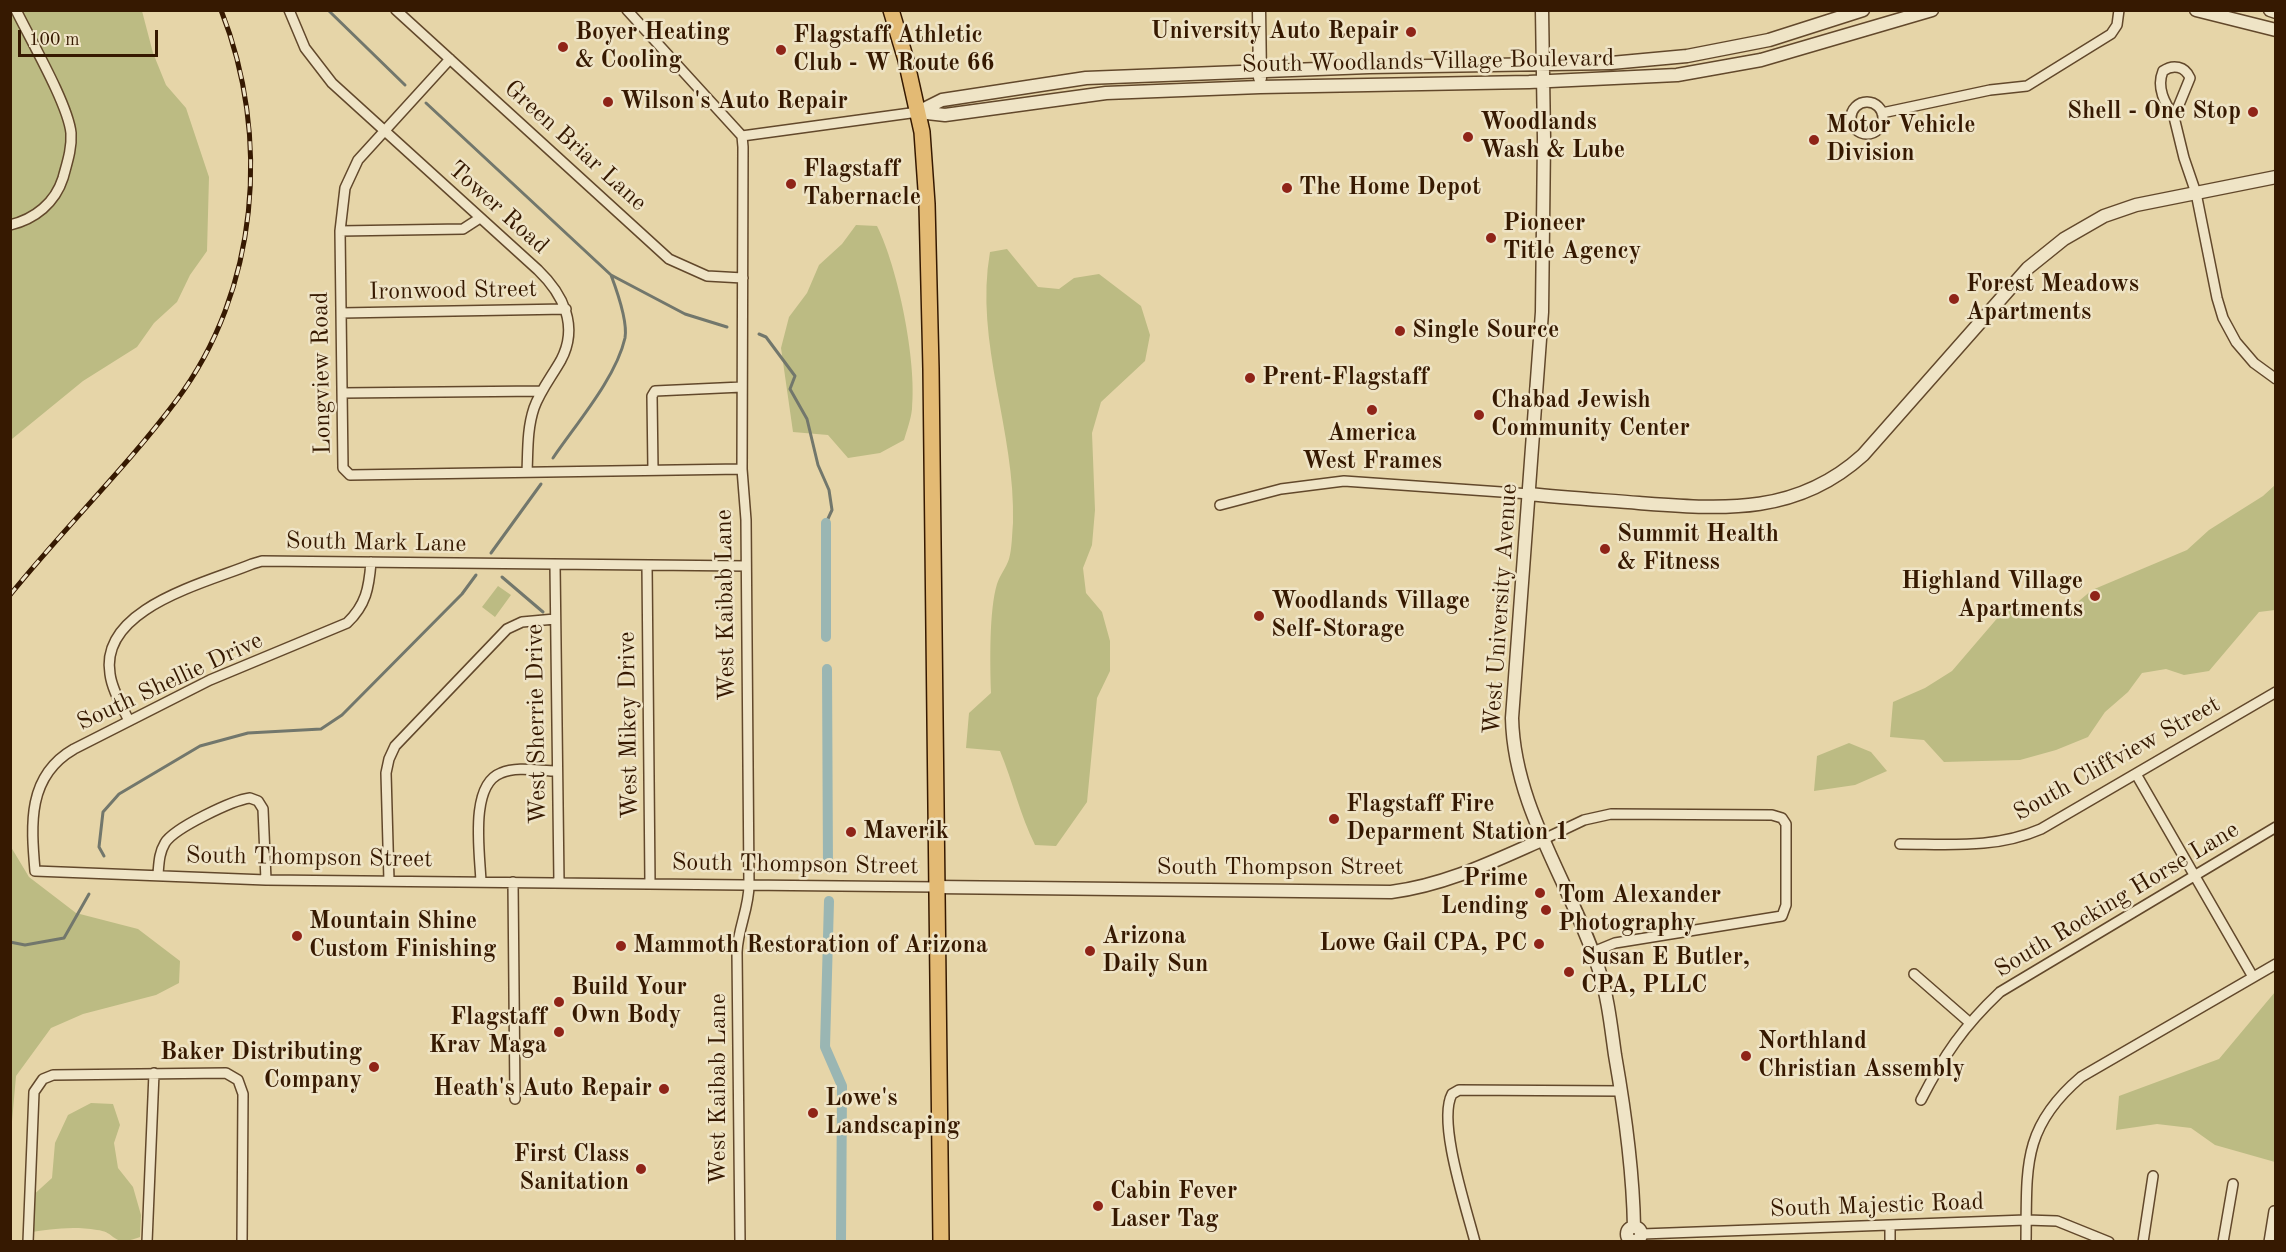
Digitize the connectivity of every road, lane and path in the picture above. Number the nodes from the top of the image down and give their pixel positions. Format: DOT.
graph roads {
  1 [pos="16,10"];
  2 [pos="289,10"];
  3 [pos="396,10"];
  4 [pos="627,10"];
  5 [pos="891,10"];
  6 [pos="1259,10"];
  7 [pos="1542,10"];
  8 [pos="1863,10"];
  9 [pos="1932,10"];
  10 [pos="2119,10"];
  11 [pos="2196,10"];
  12 [pos="2270,10"];
  13 [pos="2276,12"];
  14 [pos="2276,30"];
  15 [pos="450,59"];
  16 [pos="1543,64"];
  17 [pos="1260,70"];
  18 [pos="1544,81"];
  19 [pos="1260,87"];
  20 [pos="918,112"];
  21 [pos="1882,113"];
  22 [pos="2174,117"];
  23 [pos="383,130"];
  24 [pos="742,136"];
  25 [pos="2276,177"];
  26 [pos="2196,193"];
  27 [pos="480,218"];
  28 [pos="10,225"];
  29 [pos="340,231"];
  30 [pos="743,278"];
  31 [pos="566,309"];
  32 [pos="341,313"];
  33 [pos="2276,379"];
  34 [pos="742,387"];
  35 [pos="542,391"];
  36 [pos="342,393"];
  37 [pos="742,469"];
  38 [pos="653,470"];
  39 [pos="527,472"];
  40 [pos="1530,494"];
  41 [pos="1220,505"];
  42 [pos="371,562"];
  43 [pos="555,565"];
  44 [pos="647,565"];
  45 [pos="746,566"];
  46 [pos="555,619"];
  47 [pos="2276,692"];
  48 [pos="129,721"];
  49 [pos="557,771"];
  50 [pos="2136,774"];
  51 [pos="2276,827"];
  52 [pos="1544,839"];
  53 [pos="1900,844"];
  54 [pos="35,871"];
  55 [pos="158,874"];
  56 [pos="2194,875"];
  57 [pos="266,880"];
  58 [pos="389,881"];
  59 [pos="481,882"];
  60 [pos="513,882"];
  61 [pos="559,883"];
  62 [pos="650,884"];
  63 [pos="749,885"];
  64 [pos="936,887"];
  65 [pos="1593,952"];
  66 [pos="2276,964"];
  67 [pos="1914,974"];
  68 [pos="2253,977"];
  69 [pos="1969,1022"];
  70 [pos="154,1073"];
  71 [pos="1622,1091"];
  72 [pos="515,1099"];
  73 [pos="1921,1100"];
  74 [pos="2153,1176"];
  75 [pos="2233,1184"];
  76 [pos="2274,1211"];
  77 [pos="2026,1220"];
  78 [pos="1890,1225"];
  79 [pos="1751,1229"];
  80 [pos="1636,1236"];
  81 [pos="28,1242"];
  82 [pos="147,1242"];
  83 [pos="242,1242"];
  84 [pos="740,1242"];
  85 [pos="941,1242"];
  86 [pos="1475,1242"];
  87 [pos="1751,1242"];
  88 [pos="1890,1242"];
  89 [pos="2026,1242"];
  90 [pos="2109,1242"];
  91 [pos="2143,1242"];
  92 [pos="2223,1242"];
  93 [pos="2268,1242"];
  1 -- 28 [label="street"];
  2 -- 23 [label="street, Tower Road"];
  3 -- 15 [label="street, Green Briar Lane"];
  4 -- 24 [label="street"];
  5 -- 20 [label="main road"];
  6 -- 17 [label="street"];
  7 -- 16 [label="street, West University Avenue"];
  8 -- 16 [label="street, South Woodlands Village Boulevard"];
  9 -- 18 [label="street, South Woodlands Village Boulevard"];
  10 -- 21 [label="street"];
  11 -- 14 [label="street"];
  12 -- 13 [label="street"];
  15 -- 23 [label="street, Longview Road"];
  15 -- 30 [label="street, Green Briar Lane"];
  16 -- 17 [label="street, South Woodlands Village Boulevard"];
  16 -- 18 [label="street, West University Avenue"];
  17 -- 19 [label="street"];
  17 -- 20 [label="street, South Woodlands Village Boulevard"];
  18 -- 19 [label="street, South Woodlands Village Boulevard"];
  18 -- 40 [label="street, West University Avenue"];
  19 -- 20 [label="street, South Woodlands Village Boulevard"];
  20 -- 24 [label="street, South Woodlands Village Boulevard"];
  20 -- 64 [label="main road"];
  22 -- 22 [label="street"];
  22 -- 26 [label="street"];
  23 -- 27 [label="street, Tower Road"];
  23 -- 29 [label="street, Longview Road"];
  24 -- 30 [label="street, West Kaibab Lane"];
  25 -- 26 [label="street"];
  26 -- 33 [label="street"];
  26 -- 40 [label="street"];
  27 -- 29 [label="street"];
  27 -- 31 [label="street, Tower Road"];
  29 -- 32 [label="street, Longview Road"];
  30 -- 34 [label="street, West Kaibab Lane"];
  31 -- 32 [label="street, Ironwood Street"];
  31 -- 35 [label="street, Tower Road"];
  32 -- 36 [label="street, Longview Road"];
  34 -- 37 [label="street, West Kaibab Lane"];
  34 -- 38 [label="street"];
  35 -- 36 [label="street"];
  35 -- 39 [label="street, Tower Road"];
  36 -- 39 [label="street, Longview Road"];
  37 -- 38 [label="street, Longview Road"];
  37 -- 45 [label="street, West Kaibab Lane"];
  38 -- 39 [label="street, Longview Road"];
  40 -- 41 [label="street"];
  40 -- 52 [label="street, West University Avenue"];
  42 -- 43 [label="street, South Mark Lane"];
  42 -- 48 [label="street, South Shellie Drive"];
  42 -- 48 [label="street, South Mark Lane"];
  43 -- 44 [label="street, South Mark Lane"];
  43 -- 46 [label="street, West Sherrie Drive"];
  44 -- 45 [label="street, South Mark Lane"];
  44 -- 62 [label="street, West Mikey Drive"];
  45 -- 63 [label="street, West Kaibab Lane"];
  46 -- 49 [label="street, West Sherrie Drive"];
  46 -- 58 [label="street"];
  47 -- 50 [label="street, South Cliffview Street"];
  48 -- 54 [label="street, South Shellie Drive"];
  49 -- 59 [label="street"];
  49 -- 61 [label="street, West Sherrie Drive"];
  50 -- 53 [label="street, South Cliffview Street"];
  50 -- 56 [label="street"];
  51 -- 56 [label="street, South Rocking Horse Lane"];
  52 -- 64 [label="street, South Thompson Street"];
  52 -- 65 [label="street, West University Avenue"];
  52 -- 65 [label="street"];
  54 -- 55 [label="street, South Thompson Street"];
  55 -- 57 [label="street, South Thompson Street"];
  55 -- 57 [label="street"];
  56 -- 68 [label="street"];
  56 -- 69 [label="street, South Rocking Horse Lane"];
  57 -- 58 [label="street, South Thompson Street"];
  58 -- 59 [label="street, South Thompson Street"];
  59 -- 60 [label="street, South Thompson Street"];
  60 -- 61 [label="street, South Thompson Street"];
  60 -- 72 [label="street"];
  61 -- 62 [label="street, South Thompson Street"];
  62 -- 63 [label="street, South Thompson Street"];
  63 -- 64 [label="street, South Thompson Street"];
  63 -- 84 [label="street, West Kaibab Lane"];
  64 -- 85 [label="main road"];
  65 -- 71 [label="street, West University Avenue"];
  66 -- 68 [label="street"];
  67 -- 69 [label="street"];
  68 -- 77 [label="street"];
  69 -- 73 [label="street, South Rocking Horse Lane"];
  70 -- 81 [label="street"];
  70 -- 82 [label="street"];
  70 -- 83 [label="street"];
  71 -- 80 [label="street, West University Avenue"];
  71 -- 86 [label="street"];
  74 -- 91 [label="street"];
  75 -- 92 [label="street"];
  76 -- 93 [label="street"];
  77 -- 78 [label="street, South Majestic Road"];
  77 -- 89 [label="street"];
  77 -- 90 [label="street, South Majestic Road"];
  78 -- 79 [label="street, South Majestic Road"];
  78 -- 88 [label="street"];
  79 -- 80 [label="street, South Majestic Road"];
  79 -- 87 [label="street"];
}
